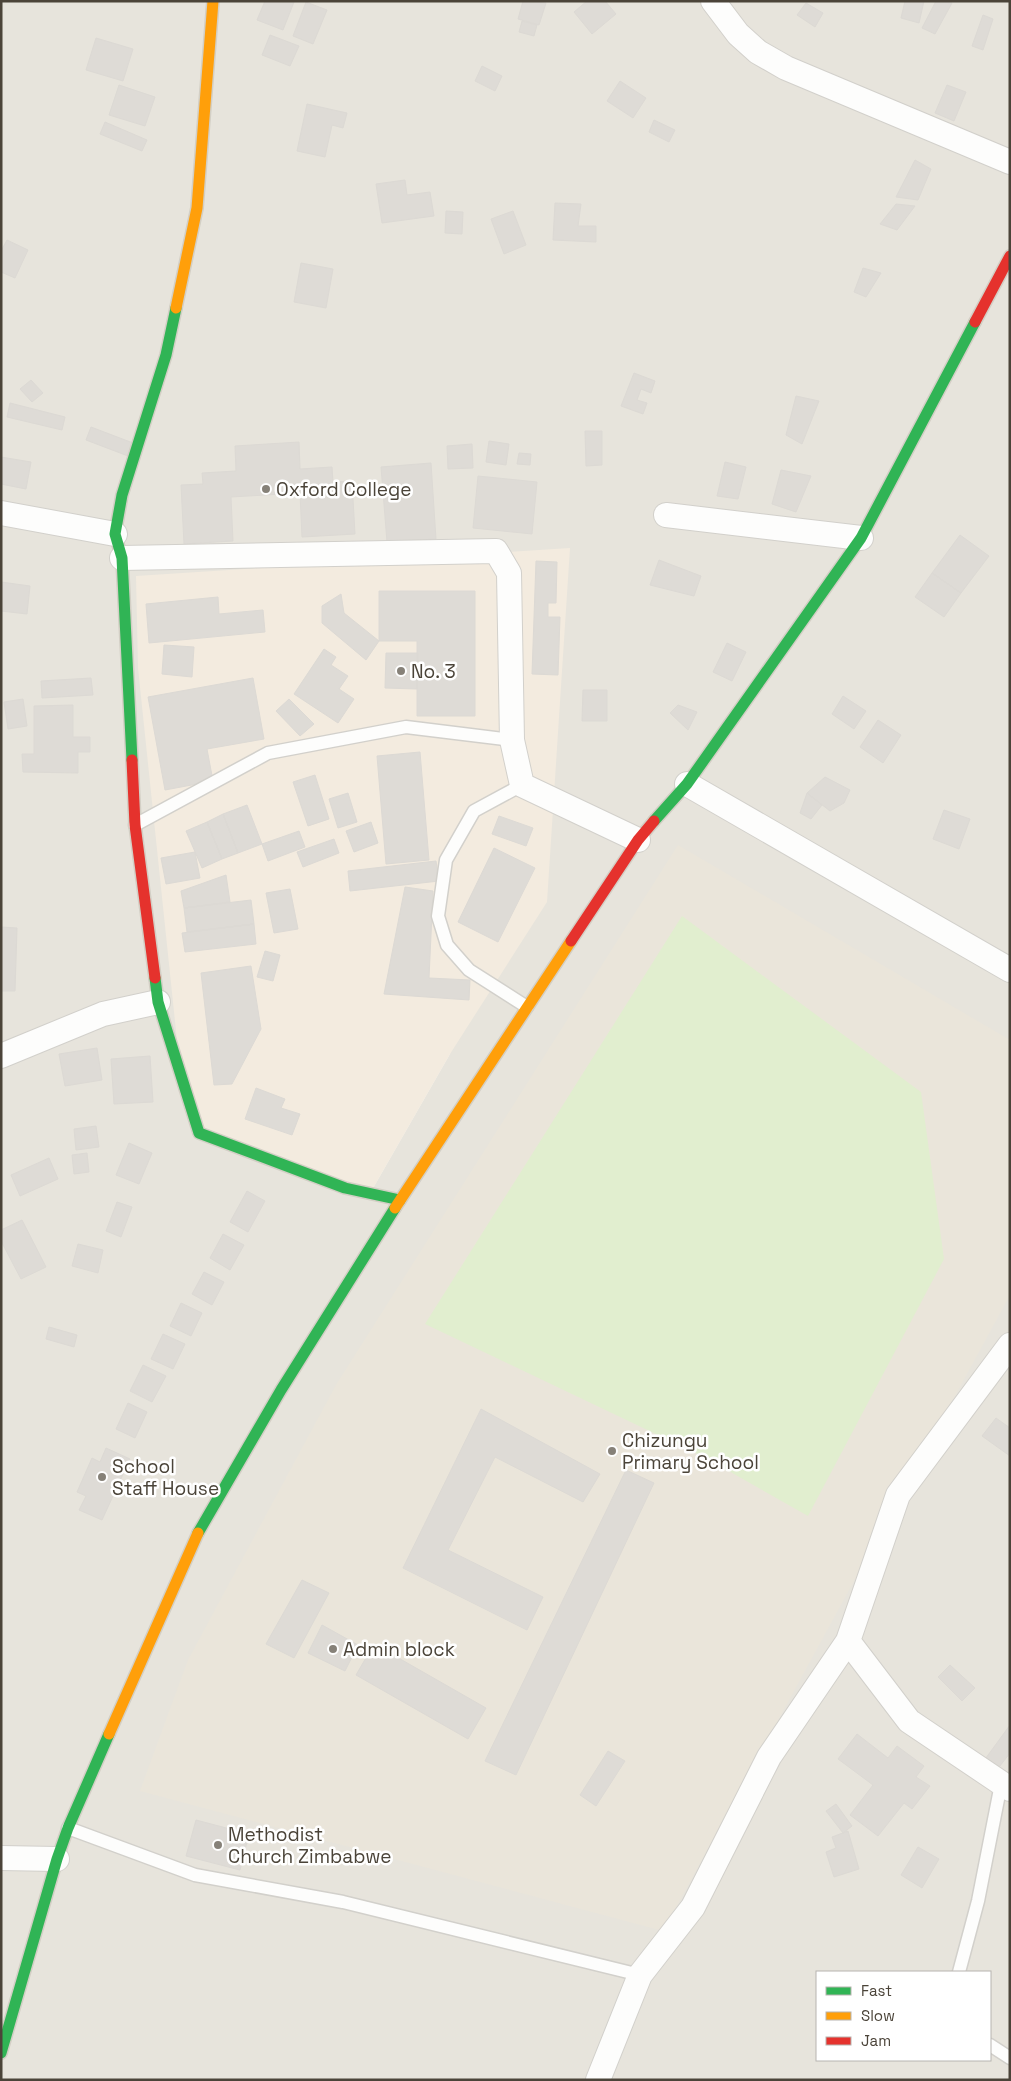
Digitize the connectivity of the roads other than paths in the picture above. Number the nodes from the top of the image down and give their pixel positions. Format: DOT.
graph roads {
  1 [pos="214,1"];
  2 [pos="713,1"];
  3 [pos="1010,162"];
  4 [pos="1010,256"];
  5 [pos="1,513"];
  6 [pos="666,515"];
  7 [pos="115,534"];
  8 [pos="861,538"];
  9 [pos="122,558"];
  10 [pos="512,740"];
  11 [pos="687,784"];
  12 [pos="522,785"];
  13 [pos="135,825"];
  14 [pos="638,840"];
  15 [pos="1010,970"];
  16 [pos="158,1002"];
  17 [pos="527,1007"];
  18 [pos="1,1056"];
  19 [pos="400,1200"];
  20 [pos="1008,1350"];
  21 [pos="848,1641"];
  22 [pos="1006,1787"];
  23 [pos="68,1828"];
  24 [pos="1,1858"];
  25 [pos="56,1859"];
  26 [pos="959,1971"];
  27 [pos="640,1975"];
  28 [pos="991,2046"];
  29 [pos="1,2053"];
  30 [pos="1010,2058"];
  31 [pos="598,2080"];
  1 -- 7 [label="street"];
  2 -- 3 [label="street"];
  4 -- 8 [label="street"];
  5 -- 7 [label="street"];
  6 -- 8 [label="street"];
  7 -- 9 [label="street"];
  8 -- 11 [label="street"];
  9 -- 10 [label="street"];
  9 -- 13 [label="street"];
  10 -- 12 [label="street"];
  10 -- 13 [label="lane"];
  11 -- 14 [label="street"];
  11 -- 15 [label="street"];
  12 -- 14 [label="street"];
  12 -- 17 [label="lane"];
  13 -- 16 [label="street"];
  14 -- 17 [label="street"];
  16 -- 18 [label="street"];
  16 -- 19 [label="street"];
  17 -- 19 [label="street"];
  19 -- 23 [label="street"];
  20 -- 21 [label="street"];
  21 -- 22 [label="street"];
  21 -- 27 [label="street"];
  22 -- 26 [label="lane"];
  23 -- 25 [label="street"];
  23 -- 27 [label="lane"];
  24 -- 25 [label="street"];
  25 -- 29 [label="street"];
  27 -- 31 [label="street"];
  28 -- 30 [label="lane"];
}
